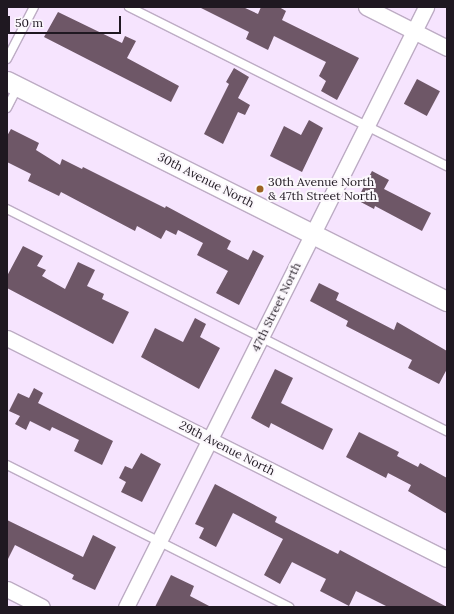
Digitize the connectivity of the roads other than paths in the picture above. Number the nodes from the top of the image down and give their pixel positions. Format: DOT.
graph roads {
  1 [pos="34,7"];
  2 [pos="129,7"];
  3 [pos="366,7"];
  4 [pos="426,7"];
  5 [pos="415,31"];
  6 [pos="447,48"];
  7 [pos="7,59"];
  8 [pos="12,84"];
  9 [pos="7,108"];
  10 [pos="367,125"];
  11 [pos="447,166"];
  12 [pos="7,209"];
  13 [pos="312,233"];
  14 [pos="447,301"];
  15 [pos="261,337"];
  16 [pos="7,338"];
  17 [pos="447,431"];
  18 [pos="211,440"];
  19 [pos="7,465"];
  20 [pos="159,542"];
  21 [pos="447,559"];
  22 [pos="7,589"];
  23 [pos="42,607"];
  24 [pos="126,607"];
  25 [pos="290,607"];
  1 -- 7 [label="lane"];
  2 -- 10 [label="lane"];
  3 -- 5 [label="street"];
  4 -- 5 [label="street, 47th Street North"];
  5 -- 6 [label="street"];
  5 -- 10 [label="street, 47th Street North"];
  8 -- 9 [label="lane"];
  8 -- 13 [label="street, 30th Avenue North"];
  10 -- 11 [label="lane"];
  10 -- 13 [label="street, 47th Street North"];
  12 -- 15 [label="lane"];
  13 -- 14 [label="street, 30th Avenue North"];
  13 -- 15 [label="street, 47th Street North"];
  15 -- 17 [label="lane"];
  15 -- 18 [label="street, 47th Street North"];
  16 -- 18 [label="street, 29th Avenue North"];
  18 -- 20 [label="street, 47th Street North"];
  18 -- 21 [label="street, 29th Avenue North"];
  19 -- 20 [label="lane"];
  20 -- 24 [label="street, 47th Street North"];
  20 -- 25 [label="lane"];
  22 -- 23 [label="street"];
}
